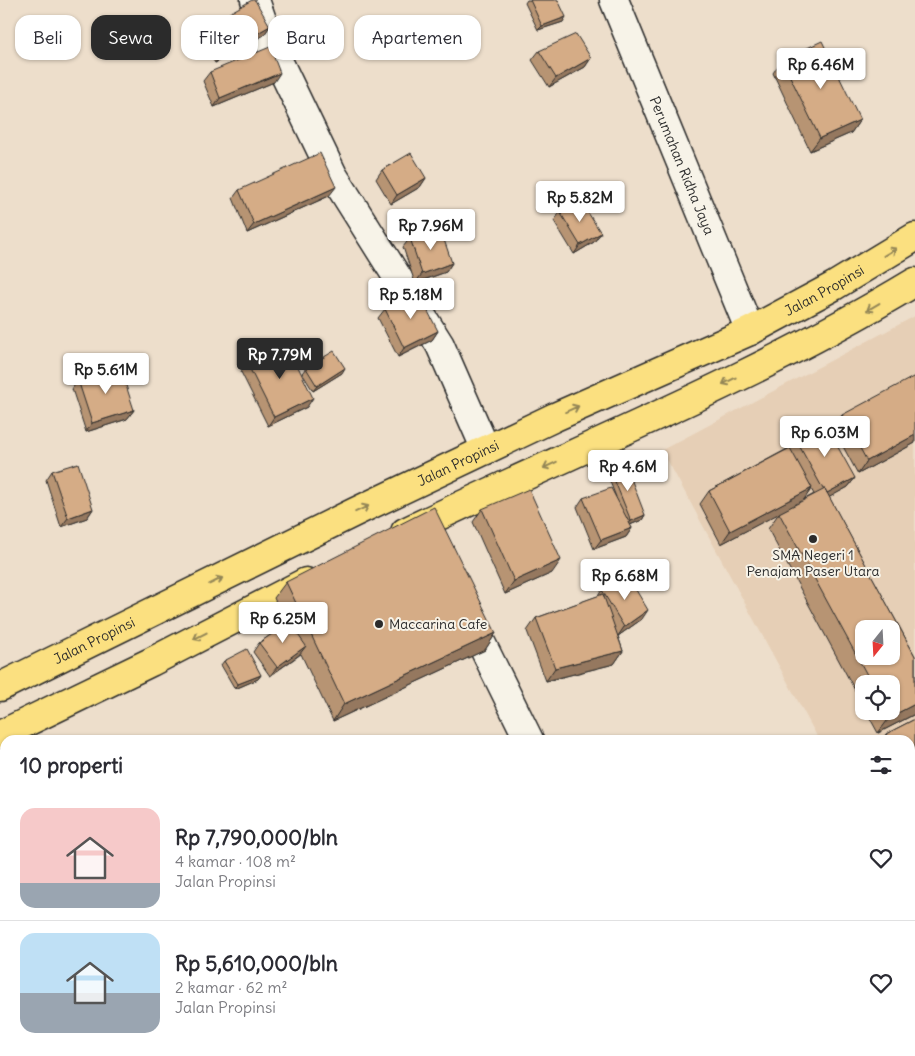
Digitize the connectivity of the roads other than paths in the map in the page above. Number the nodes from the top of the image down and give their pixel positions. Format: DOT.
graph roads {
  1 [pos="255,0"];
  2 [pos="614,0"];
  3 [pos="915,237"];
  4 [pos="915,282"];
  5 [pos="750,331"];
  6 [pos="486,450"];
  7 [pos="423,523"];
  8 [pos="380,544"];
  9 [pos="435,549"];
  10 [pos="327,571"];
  11 [pos="456,591"];
  12 [pos="0,688"];
  13 [pos="0,735"];
  14 [pos="527,735"];
  1 -- 6 [label="street"];
  2 -- 5 [label="street, Perumahan Ridha Jaya"];
  5 -- 3 [label="highway, Jalan Propinsi, one-way"];
  4 -- 7 [label="highway, one-way"];
  6 -- 5 [label="highway, Jalan Propinsi, one-way"];
  12 -- 6 [label="highway, Jalan Propinsi, one-way"];
  7 -- 8 [label="highway"];
  7 -- 9 [label="street"];
  10 -- 13 [label="highway, one-way"];
  11 -- 14 [label="street"];
}
